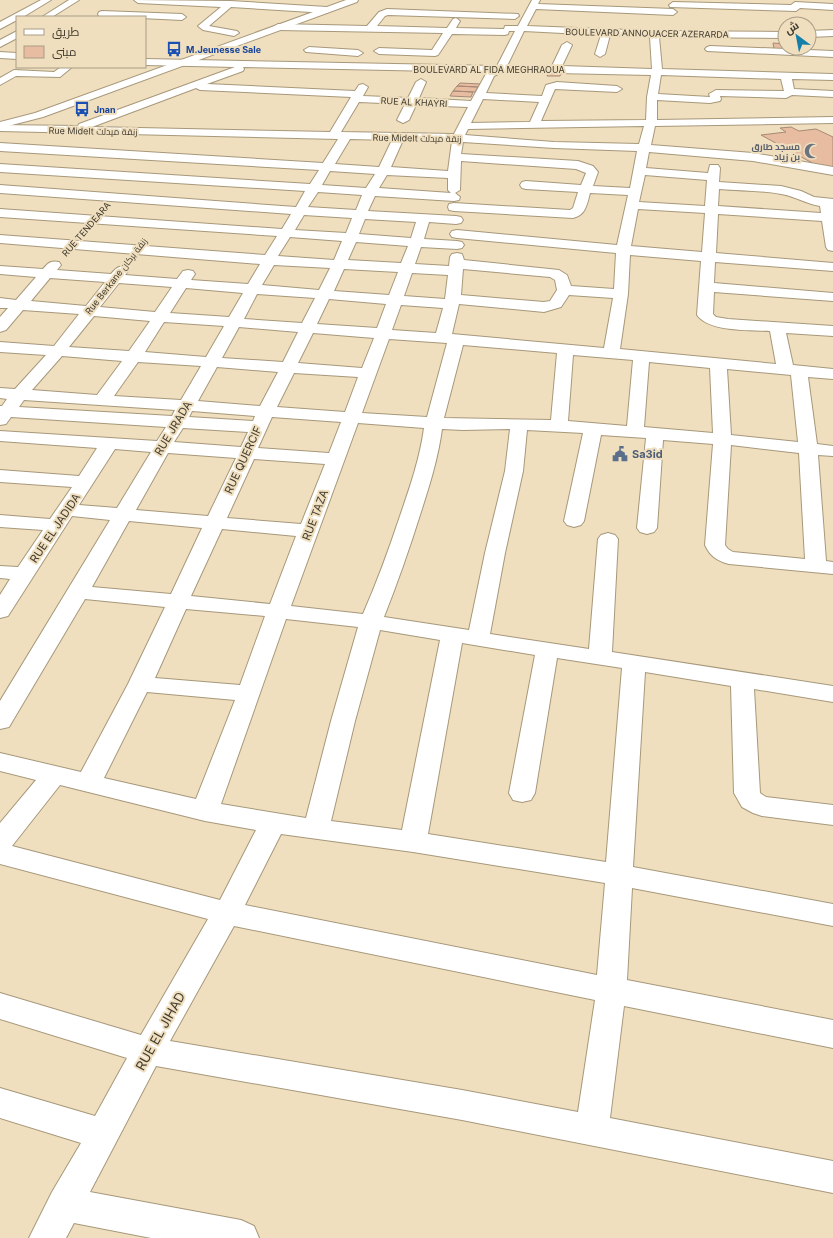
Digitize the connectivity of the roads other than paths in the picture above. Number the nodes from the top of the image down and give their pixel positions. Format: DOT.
graph roads {
  1 [pos="47,0"];
  2 [pos="75,0"];
  3 [pos="138,0"];
  4 [pos="159,0"];
  5 [pos="354,0"];
  6 [pos="211,2"];
  7 [pos="248,2"];
  8 [pos="535,3"];
  9 [pos="230,4"];
  10 [pos="467,4"];
  11 [pos="583,4"];
  12 [pos="327,5"];
  13 [pos="112,7"];
  14 [pos="795,7"];
  15 [pos="833,7"];
  16 [pos="306,8"];
  17 [pos="461,14"];
  18 [pos="99,15"];
  19 [pos="17,16"];
  20 [pos="48,16"];
  21 [pos="161,16"];
  22 [pos="672,16"];
  23 [pos="16,17"];
  24 [pos="182,17"];
  25 [pos="593,18"];
  26 [pos="277,22"];
  27 [pos="623,22"];
  28 [pos="2,24"];
  29 [pos="150,24"];
  30 [pos="521,29"];
  31 [pos="370,30"];
  32 [pos="449,31"];
  33 [pos="757,32"];
  34 [pos="606,33"];
  35 [pos="623,33"];
  36 [pos="817,33"];
  37 [pos="505,34"];
  38 [pos="654,34"];
  39 [pos="777,34"];
  40 [pos="833,34"];
  41 [pos="16,35"];
  42 [pos="211,41"];
  43 [pos="383,43"];
  44 [pos="0,44"];
  45 [pos="567,45"];
  46 [pos="598,49"];
  47 [pos="309,50"];
  48 [pos="761,51"];
  49 [pos="777,52"];
  50 [pos="817,53"];
  51 [pos="176,54"];
  52 [pos="833,54"];
  53 [pos="0,56"];
  54 [pos="16,56"];
  55 [pos="812,56"];
  56 [pos="147,63"];
  57 [pos="180,64"];
  58 [pos="251,65"];
  59 [pos="269,65"];
  60 [pos="324,66"];
  61 [pos="373,67"];
  62 [pos="66,68"];
  63 [pos="492,68"];
  64 [pos="556,69"];
  65 [pos="598,70"];
  66 [pos="657,72"];
  67 [pos="717,74"];
  68 [pos="786,76"];
  69 [pos="803,76"];
  70 [pos="314,77"];
  71 [pos="829,77"];
  72 [pos="0,82"];
  73 [pos="421,82"];
  74 [pos="191,87"];
  75 [pos="591,87"];
  76 [pos="248,89"];
  77 [pos="617,89"];
  78 [pos="789,92"];
  79 [pos="808,93"];
  80 [pos="833,94"];
  81 [pos="357,97"];
  82 [pos="652,97"];
  83 [pos="546,99"];
  84 [pos="477,100"];
  85 [pos="412,102"];
  86 [pos="16,110"];
  87 [pos="0,116"];
  88 [pos="833,120"];
  89 [pos="651,122"];
  90 [pos="534,124"];
  91 [pos="464,126"];
  92 [pos="0,127"];
  93 [pos="401,129"];
  94 [pos="70,131"];
  95 [pos="125,132"];
  96 [pos="174,133"];
  97 [pos="287,135"];
  98 [pos="340,136"];
  99 [pos="458,138"];
  100 [pos="554,145"];
  101 [pos="0,147"];
  102 [pos="223,147"];
  103 [pos="644,148"];
  104 [pos="46,150"];
  105 [pos="103,153"];
  106 [pos="152,156"];
  107 [pos="455,157"];
  108 [pos="264,164"];
  109 [pos="547,164"];
  110 [pos="0,168"];
  111 [pos="326,168"];
  112 [pos="25,169"];
  113 [pos="383,170"];
  114 [pos="833,171"];
  115 [pos="639,172"];
  116 [pos="80,173"];
  117 [pos="454,175"];
  118 [pos="132,177"];
  119 [pos="714,177"];
  120 [pos="192,181"];
  121 [pos="249,185"];
  122 [pos="526,185"];
  123 [pos="0,189"];
  124 [pos="312,189"];
  125 [pos="585,189"];
  126 [pos="370,192"];
  127 [pos="59,194"];
  128 [pos="113,198"];
  129 [pos="634,198"];
  130 [pos="454,202"];
  131 [pos="175,203"];
  132 [pos="829,203"];
  133 [pos="233,207"];
  134 [pos="711,210"];
  135 [pos="299,211"];
  136 [pos="0,214"];
  137 [pos="359,215"];
  138 [pos="828,217"];
  139 [pos="424,219"];
  140 [pos="93,220"];
  141 [pos="28,224"];
  142 [pos="156,224"];
  143 [pos="220,230"];
  144 [pos="456,233"];
  145 [pos="286,234"];
  146 [pos="350,238"];
  147 [pos="3,243"];
  148 [pos="415,243"];
  149 [pos="72,245"];
  150 [pos="833,247"];
  151 [pos="136,250"];
  152 [pos="623,250"];
  153 [pos="201,254"];
  154 [pos="708,257"];
  155 [pos="269,260"];
  156 [pos="339,265"];
  157 [pos="833,267"];
  158 [pos="457,268"];
  159 [pos="407,269"];
  160 [pos="0,270"];
  161 [pos="47,274"];
  162 [pos="115,279"];
  163 [pos="182,284"];
  164 [pos="707,287"];
  165 [pos="253,290"];
  166 [pos="564,290"];
  167 [pos="621,294"];
  168 [pos="324,295"];
  169 [pos="833,297"];
  170 [pos="395,299"];
  171 [pos="452,301"];
  172 [pos="0,303"];
  173 [pos="20,305"];
  174 [pos="89,311"];
  175 [pos="160,317"];
  176 [pos="234,322"];
  177 [pos="0,327"];
  178 [pos="307,328"];
  179 [pos="777,328"];
  180 [pos="833,332"];
  181 [pos="383,334"];
  182 [pos="450,338"];
  183 [pos="0,347"];
  184 [pos="565,350"];
  185 [pos="58,351"];
  186 [pos="611,354"];
  187 [pos="134,356"];
  188 [pos="641,357"];
  189 [pos="211,362"];
  190 [pos="718,364"];
  191 [pos="288,367"];
  192 [pos="792,371"];
  193 [pos="368,373"];
  194 [pos="833,374"];
  195 [pos="0,393"];
  196 [pos="19,395"];
  197 [pos="101,401"];
  198 [pos="186,407"];
  199 [pos="2,414"];
  200 [pos="352,417"];
  201 [pos="262,419"];
  202 [pos="176,423"];
  203 [pos="434,423"];
  204 [pos="519,424"];
  205 [pos="559,426"];
  206 [pos="593,429"];
  207 [pos="635,432"];
  208 [pos="655,434"];
  209 [pos="0,436"];
  210 [pos="722,439"];
  211 [pos="109,444"];
  212 [pos="162,447"];
  213 [pos="808,448"];
  214 [pos="833,450"];
  215 [pos="246,453"];
  216 [pos="336,459"];
  217 [pos="0,476"];
  218 [pos="85,482"];
  219 [pos="123,514"];
  220 [pos="62,518"];
  221 [pos="0,521"];
  222 [pos="574,521"];
  223 [pos="215,522"];
  224 [pos="647,528"];
  225 [pos="309,531"];
  226 [pos="608,539"];
  227 [pos="825,567"];
  228 [pos="0,572"];
  229 [pos="24,574"];
  230 [pos="78,592"];
  231 [pos="178,602"];
  232 [pos="0,611"];
  233 [pos="278,611"];
  234 [pos="371,622"];
  235 [pos="452,636"];
  236 [pos="478,639"];
  237 [pos="547,650"];
  238 [pos="600,657"];
  239 [pos="634,663"];
  240 [pos="742,680"];
  241 [pos="140,684"];
  242 [pos="249,694"];
  243 [pos="833,694"];
  244 [pos="0,721"];
  245 [pos="0,762"];
  246 [pos="53,776"];
  247 [pos="88,784"];
  248 [pos="522,793"];
  249 [pos="205,811"];
  250 [pos="833,815"];
  251 [pos="273,823"];
  252 [pos="316,829"];
  253 [pos="413,842"];
  254 [pos="0,844"];
  255 [pos="0,850"];
  256 [pos="618,875"];
  257 [pos="227,913"];
  258 [pos="833,915"];
  259 [pos="611,990"];
  260 [pos="0,1006"];
  261 [pos="833,1034"];
  262 [pos="148,1052"];
  263 [pos="0,1103"];
  264 [pos="592,1130"];
  265 [pos="103,1134"];
  266 [pos="833,1177"];
  267 [pos="64,1204"];
  268 [pos="47,1238"];
  269 [pos="241,1238"];
  1 -- 19 [label="street"];
  2 -- 20 [label="street"];
  3 -- 4 [label="street"];
  4 -- 6 [label="street"];
  5 -- 12 [label="street"];
  6 -- 9 [label="street"];
  7 -- 9 [label="street"];
  7 -- 16 [label="street"];
  8 -- 11 [label="street"];
  8 -- 30 [label="street"];
  9 -- 42 [label="street"];
  10 -- 17 [label="street"];
  11 -- 22 [label="street"];
  11 -- 25 [label="street"];
  12 -- 16 [label="street"];
  12 -- 26 [label="street"];
  13 -- 18 [label="street"];
  14 -- 15 [label="street"];
  14 -- 22 [label="street"];
  16 -- 26 [label="street"];
  17 -- 31 [label="street"];
  17 -- 32 [label="street"];
  17 -- 37 [label="street"];
  18 -- 21 [label="street"];
  21 -- 24 [label="street"];
  21 -- 29 [label="street"];
  22 -- 33 [label="street, BOULEVARD ANNOUACER AZERARDA"];
  22 -- 38 [label="street, BOULEVARD ANNOUACER AZERARDA"];
  23 -- 28 [label="street"];
  26 -- 31 [label="street"];
  26 -- 57 [label="street"];
  27 -- 35 [label="street"];
  30 -- 34 [label="street, BOULEVARD ANNOUACER AZERARDA"];
  30 -- 37 [label="street, BOULEVARD ANNOUACER AZERARDA"];
  30 -- 63 [label="street"];
  31 -- 43 [label="street"];
  32 -- 37 [label="street, BOULEVARD ANNOUACER AZERARDA"];
  32 -- 43 [label="street, BOULEVARD ANNOUACER AZERARDA"];
  32 -- 43 [label="street"];
  33 -- 39 [label="street, BOULEVARD ANNOUACER AZERARDA"];
  33 -- 48 [label="street"];
  34 -- 35 [label="street, BOULEVARD ANNOUACER AZERARDA"];
  34 -- 46 [label="street"];
  35 -- 38 [label="street, BOULEVARD ANNOUACER AZERARDA"];
  36 -- 40 [label="street"];
  38 -- 66 [label="street"];
  41 -- 44 [label="street"];
  43 -- 47 [label="street"];
  43 -- 61 [label="street, RUE JRADA"];
  45 -- 64 [label="street"];
  48 -- 49 [label="street"];
  48 -- 67 [label="street"];
  50 -- 52 [label="street"];
  51 -- 56 [label="street"];
  53 -- 54 [label="street"];
  55 -- 71 [label="street"];
  56 -- 57 [label="street, BOULEVARD AL FIDA MEGHRAOUA"];
  57 -- 58 [label="street, BOULEVARD AL FIDA MEGHRAOUA"];
  57 -- 92 [label="street"];
  58 -- 59 [label="street, BOULEVARD AL FIDA MEGHRAOUA"];
  58 -- 74 [label="street"];
  59 -- 60 [label="street, BOULEVARD AL FIDA MEGHRAOUA"];
  59 -- 76 [label="street"];
  60 -- 61 [label="street, BOULEVARD AL FIDA MEGHRAOUA"];
  60 -- 70 [label="street"];
  61 -- 63 [label="street, BOULEVARD AL FIDA MEGHRAOUA"];
  61 -- 81 [label="street, RUE JRADA"];
  62 -- 72 [label="street"];
  63 -- 64 [label="street, BOULEVARD AL FIDA MEGHRAOUA"];
  63 -- 84 [label="street"];
  64 -- 65 [label="street, BOULEVARD AL FIDA MEGHRAOUA"];
  65 -- 66 [label="street, BOULEVARD AL FIDA MEGHRAOUA"];
  65 -- 75 [label="street"];
  66 -- 67 [label="street, BOULEVARD AL FIDA MEGHRAOUA"];
  66 -- 82 [label="street"];
  67 -- 68 [label="street, BOULEVARD AL FIDA MEGHRAOUA"];
  68 -- 69 [label="street, BOULEVARD AL FIDA MEGHRAOUA"];
  68 -- 78 [label="street"];
  69 -- 71 [label="street, BOULEVARD AL FIDA MEGHRAOUA"];
  69 -- 79 [label="street"];
  73 -- 85 [label="street, RUE QUERCIF"];
  74 -- 76 [label="street, RUE AL KHAYRI"];
  74 -- 94 [label="street"];
  75 -- 77 [label="street"];
  75 -- 83 [label="street"];
  76 -- 81 [label="street, RUE AL KHAYRI"];
  78 -- 79 [label="street"];
  78 -- 82 [label="street"];
  79 -- 80 [label="street"];
  81 -- 85 [label="street, RUE AL KHAYRI"];
  81 -- 98 [label="street, RUE JRADA"];
  82 -- 89 [label="street"];
  83 -- 84 [label="street, RUE AL KHAYRI"];
  83 -- 90 [label="street"];
  84 -- 85 [label="street, RUE AL KHAYRI"];
  84 -- 91 [label="street"];
  85 -- 93 [label="street, RUE QUERCIF"];
  86 -- 87 [label="street"];
  88 -- 89 [label="street"];
  89 -- 90 [label="street"];
  89 -- 103 [label="street"];
  90 -- 91 [label="street"];
  91 -- 99 [label="street"];
  92 -- 94 [label="street, Rue Midelt زنقة ميدلت"];
  93 -- 98 [label="street, Rue Midelt زنقة ميدلت"];
  93 -- 99 [label="street, Rue Midelt زنقة ميدلت"];
  93 -- 113 [label="street, RUE QUERCIF"];
  94 -- 95 [label="street, Rue Midelt زنقة ميدلت"];
  94 -- 104 [label="street"];
  95 -- 96 [label="street, Rue Midelt زنقة ميدلت"];
  95 -- 105 [label="street"];
  96 -- 102 [label="street, Rue Midelt زنقة ميدلت"];
  96 -- 106 [label="street, RUE TENDEARA"];
  97 -- 98 [label="street, Rue Midelt زنقة ميدلت"];
  97 -- 102 [label="street, Rue Midelt زنقة ميدلت"];
  97 -- 108 [label="street"];
  98 -- 111 [label="street, RUE JRADA"];
  99 -- 100 [label="street, Rue Midelt زنقة ميدلت"];
  99 -- 107 [label="street"];
  100 -- 103 [label="street, Rue Midelt زنقة ميدلت"];
  100 -- 109 [label="street"];
  101 -- 104 [label="street"];
  102 -- 106 [label="street"];
  102 -- 108 [label="street"];
  102 -- 120 [label="street, Rue Berkane زنقة بركان"];
  103 -- 114 [label="street, Rue Midelt زنقة ميدلت"];
  103 -- 115 [label="street"];
  104 -- 105 [label="street"];
  104 -- 112 [label="street"];
  105 -- 106 [label="street"];
  105 -- 116 [label="street"];
  106 -- 118 [label="street, RUE TENDEARA"];
  107 -- 109 [label="street"];
  107 -- 117 [label="street"];
  108 -- 111 [label="street"];
  108 -- 121 [label="street"];
  109 -- 125 [label="street"];
  110 -- 112 [label="street"];
  111 -- 113 [label="street"];
  111 -- 124 [label="street, RUE JRADA"];
  112 -- 116 [label="street"];
  112 -- 123 [label="street"];
  113 -- 117 [label="street"];
  113 -- 126 [label="street, RUE QUERCIF"];
  115 -- 119 [label="street"];
  115 -- 129 [label="street"];
  116 -- 118 [label="street"];
  116 -- 127 [label="street"];
  117 -- 130 [label="street"];
  118 -- 120 [label="street"];
  118 -- 128 [label="street, RUE TENDEARA"];
  119 -- 132 [label="street"];
  119 -- 134 [label="street"];
  120 -- 121 [label="street"];
  120 -- 131 [label="street, Rue Berkane زنقة بركان"];
  121 -- 124 [label="street"];
  121 -- 133 [label="street"];
  122 -- 125 [label="street"];
  123 -- 127 [label="street"];
  124 -- 126 [label="street"];
  124 -- 135 [label="street, RUE JRADA"];
  125 -- 129 [label="street"];
  125 -- 130 [label="street"];
  126 -- 130 [label="street"];
  126 -- 137 [label="street, RUE QUERCIF"];
  127 -- 128 [label="street"];
  127 -- 141 [label="street"];
  128 -- 131 [label="street"];
  128 -- 140 [label="street, RUE TENDEARA"];
  129 -- 134 [label="street"];
  129 -- 152 [label="street"];
  130 -- 144 [label="street"];
  131 -- 133 [label="street"];
  131 -- 142 [label="street, Rue Berkane زنقة بركان"];
  132 -- 138 [label="street"];
  133 -- 135 [label="street"];
  133 -- 143 [label="street"];
  134 -- 138 [label="street"];
  134 -- 154 [label="street"];
  135 -- 137 [label="street"];
  135 -- 145 [label="street, RUE JRADA"];
  136 -- 141 [label="street"];
  137 -- 139 [label="street"];
  137 -- 146 [label="street, RUE QUERCIF"];
  138 -- 150 [label="street"];
  139 -- 144 [label="street"];
  139 -- 148 [label="street, RUE TAZA"];
  140 -- 141 [label="street"];
  140 -- 142 [label="street"];
  140 -- 149 [label="street, RUE TENDEARA"];
  141 -- 147 [label="street"];
  142 -- 143 [label="street"];
  142 -- 151 [label="street, Rue Berkane زنقة بركان"];
  143 -- 145 [label="street"];
  143 -- 153 [label="street"];
  144 -- 148 [label="street"];
  144 -- 152 [label="street"];
  144 -- 158 [label="street"];
  145 -- 146 [label="street"];
  145 -- 155 [label="street, RUE JRADA"];
  146 -- 148 [label="street"];
  146 -- 156 [label="street, RUE QUERCIF"];
  147 -- 149 [label="street"];
  148 -- 159 [label="street, RUE TAZA"];
  149 -- 151 [label="street"];
  149 -- 161 [label="street, RUE TENDEARA"];
  151 -- 153 [label="street"];
  151 -- 162 [label="street, Rue Berkane زنقة بركان"];
  152 -- 154 [label="street"];
  152 -- 167 [label="street"];
  153 -- 155 [label="street"];
  153 -- 163 [label="street"];
  154 -- 157 [label="street"];
  154 -- 164 [label="street"];
  155 -- 156 [label="street"];
  155 -- 165 [label="street, RUE JRADA"];
  156 -- 159 [label="street"];
  156 -- 168 [label="street, RUE QUERCIF"];
  158 -- 159 [label="street"];
  158 -- 166 [label="street"];
  158 -- 171 [label="street"];
  159 -- 170 [label="street, RUE TAZA"];
  160 -- 161 [label="street"];
  161 -- 162 [label="street"];
  161 -- 173 [label="street, RUE TENDEARA"];
  162 -- 163 [label="street"];
  162 -- 174 [label="street, Rue Berkane زنقة بركان"];
  163 -- 165 [label="street"];
  163 -- 175 [label="street"];
  164 -- 169 [label="street"];
  164 -- 179 [label="street"];
  165 -- 168 [label="street"];
  165 -- 176 [label="street, RUE JRADA"];
  166 -- 167 [label="street"];
  166 -- 171 [label="street"];
  167 -- 186 [label="street"];
  168 -- 170 [label="street"];
  168 -- 178 [label="street, RUE QUERCIF"];
  170 -- 171 [label="street"];
  170 -- 181 [label="street, RUE TAZA"];
  171 -- 182 [label="street"];
  172 -- 173 [label="street"];
  173 -- 174 [label="street"];
  173 -- 177 [label="street, RUE TENDEARA"];
  174 -- 175 [label="street"];
  174 -- 185 [label="street, Rue Berkane زنقة بركان"];
  175 -- 176 [label="street"];
  175 -- 187 [label="street"];
  176 -- 178 [label="street"];
  176 -- 189 [label="street, RUE JRADA"];
  178 -- 181 [label="street"];
  178 -- 191 [label="street, RUE QUERCIF"];
  179 -- 180 [label="street"];
  179 -- 192 [label="street"];
  181 -- 182 [label="street"];
  181 -- 193 [label="street, RUE TAZA"];
  182 -- 184 [label="street"];
  182 -- 203 [label="street"];
  183 -- 185 [label="street"];
  184 -- 186 [label="street"];
  184 -- 205 [label="street"];
  185 -- 187 [label="street"];
  185 -- 196 [label="street, Rue Berkane زنقة بركان"];
  186 -- 188 [label="street"];
  187 -- 189 [label="street"];
  187 -- 197 [label="street"];
  188 -- 190 [label="street"];
  188 -- 207 [label="street"];
  189 -- 191 [label="street"];
  189 -- 198 [label="street, RUE JRADA"];
  190 -- 192 [label="street"];
  190 -- 210 [label="street"];
  191 -- 193 [label="street"];
  191 -- 201 [label="street, RUE QUERCIF"];
  192 -- 194 [label="street"];
  192 -- 213 [label="street"];
  193 -- 200 [label="street, RUE TAZA"];
  195 -- 196 [label="street"];
  196 -- 197 [label="street"];
  196 -- 199 [label="street, Rue Berkane زنقة بركان"];
  197 -- 198 [label="street"];
  198 -- 201 [label="street"];
  198 -- 202 [label="street, RUE JRADA"];
  199 -- 202 [label="street"];
  200 -- 201 [label="street"];
  200 -- 203 [label="street"];
  200 -- 216 [label="street, RUE TAZA"];
  201 -- 202 [label="street"];
  201 -- 215 [label="street, RUE QUERCIF"];
  202 -- 212 [label="street, RUE JRADA"];
  203 -- 204 [label="street"];
  203 -- 234 [label="street"];
  204 -- 205 [label="street"];
  204 -- 236 [label="street"];
  205 -- 206 [label="street"];
  206 -- 207 [label="street"];
  206 -- 222 [label="street"];
  207 -- 208 [label="street"];
  208 -- 210 [label="street"];
  208 -- 224 [label="street"];
  209 -- 211 [label="street"];
  210 -- 213 [label="street"];
  210 -- 227 [label="street"];
  211 -- 212 [label="street"];
  211 -- 218 [label="street, RUE EL JADIDA"];
  212 -- 215 [label="street"];
  212 -- 219 [label="street, RUE JRADA"];
  213 -- 214 [label="street"];
  213 -- 227 [label="street"];
  215 -- 216 [label="street"];
  215 -- 223 [label="street, RUE QUERCIF"];
  216 -- 225 [label="street, RUE TAZA"];
  217 -- 218 [label="street"];
  218 -- 220 [label="street, RUE EL JADIDA"];
  219 -- 220 [label="street"];
  219 -- 223 [label="street"];
  219 -- 230 [label="street, RUE JRADA"];
  220 -- 221 [label="street"];
  220 -- 229 [label="street, RUE EL JADIDA"];
  223 -- 225 [label="street"];
  223 -- 231 [label="street, RUE QUERCIF"];
  225 -- 233 [label="street, RUE TAZA"];
  226 -- 238 [label="street"];
  228 -- 229 [label="street"];
  229 -- 232 [label="street, RUE EL JADIDA"];
  230 -- 231 [label="street"];
  230 -- 244 [label="street, RUE JRADA"];
  231 -- 233 [label="street"];
  231 -- 241 [label="street, RUE QUERCIF"];
  233 -- 234 [label="street"];
  233 -- 242 [label="street, RUE TAZA"];
  234 -- 235 [label="street"];
  234 -- 252 [label="street"];
  235 -- 236 [label="street"];
  235 -- 253 [label="street"];
  236 -- 237 [label="street"];
  237 -- 238 [label="street"];
  237 -- 248 [label="street"];
  238 -- 239 [label="street"];
  239 -- 240 [label="street"];
  239 -- 256 [label="street"];
  240 -- 243 [label="street"];
  240 -- 250 [label="street"];
  241 -- 242 [label="street"];
  241 -- 247 [label="street, RUE QUERCIF"];
  242 -- 249 [label="street, RUE TAZA"];
  245 -- 246 [label="street"];
  246 -- 247 [label="street"];
  246 -- 254 [label="street"];
  247 -- 249 [label="street"];
  249 -- 251 [label="street"];
  251 -- 252 [label="street"];
  251 -- 257 [label="street, RUE EL JIHAD"];
  252 -- 253 [label="street"];
  253 -- 256 [label="street"];
  255 -- 257 [label="street"];
  256 -- 258 [label="street"];
  256 -- 259 [label="street"];
  257 -- 259 [label="street"];
  257 -- 262 [label="street, RUE EL JIHAD"];
  259 -- 261 [label="street"];
  259 -- 264 [label="street"];
  260 -- 262 [label="street"];
  262 -- 264 [label="street"];
  262 -- 265 [label="street, RUE EL JIHAD"];
  263 -- 265 [label="street"];
  264 -- 266 [label="street"];
  265 -- 267 [label="street, RUE EL JIHAD"];
  267 -- 268 [label="street, RUE EL JIHAD"];
  267 -- 269 [label="street"];
}
